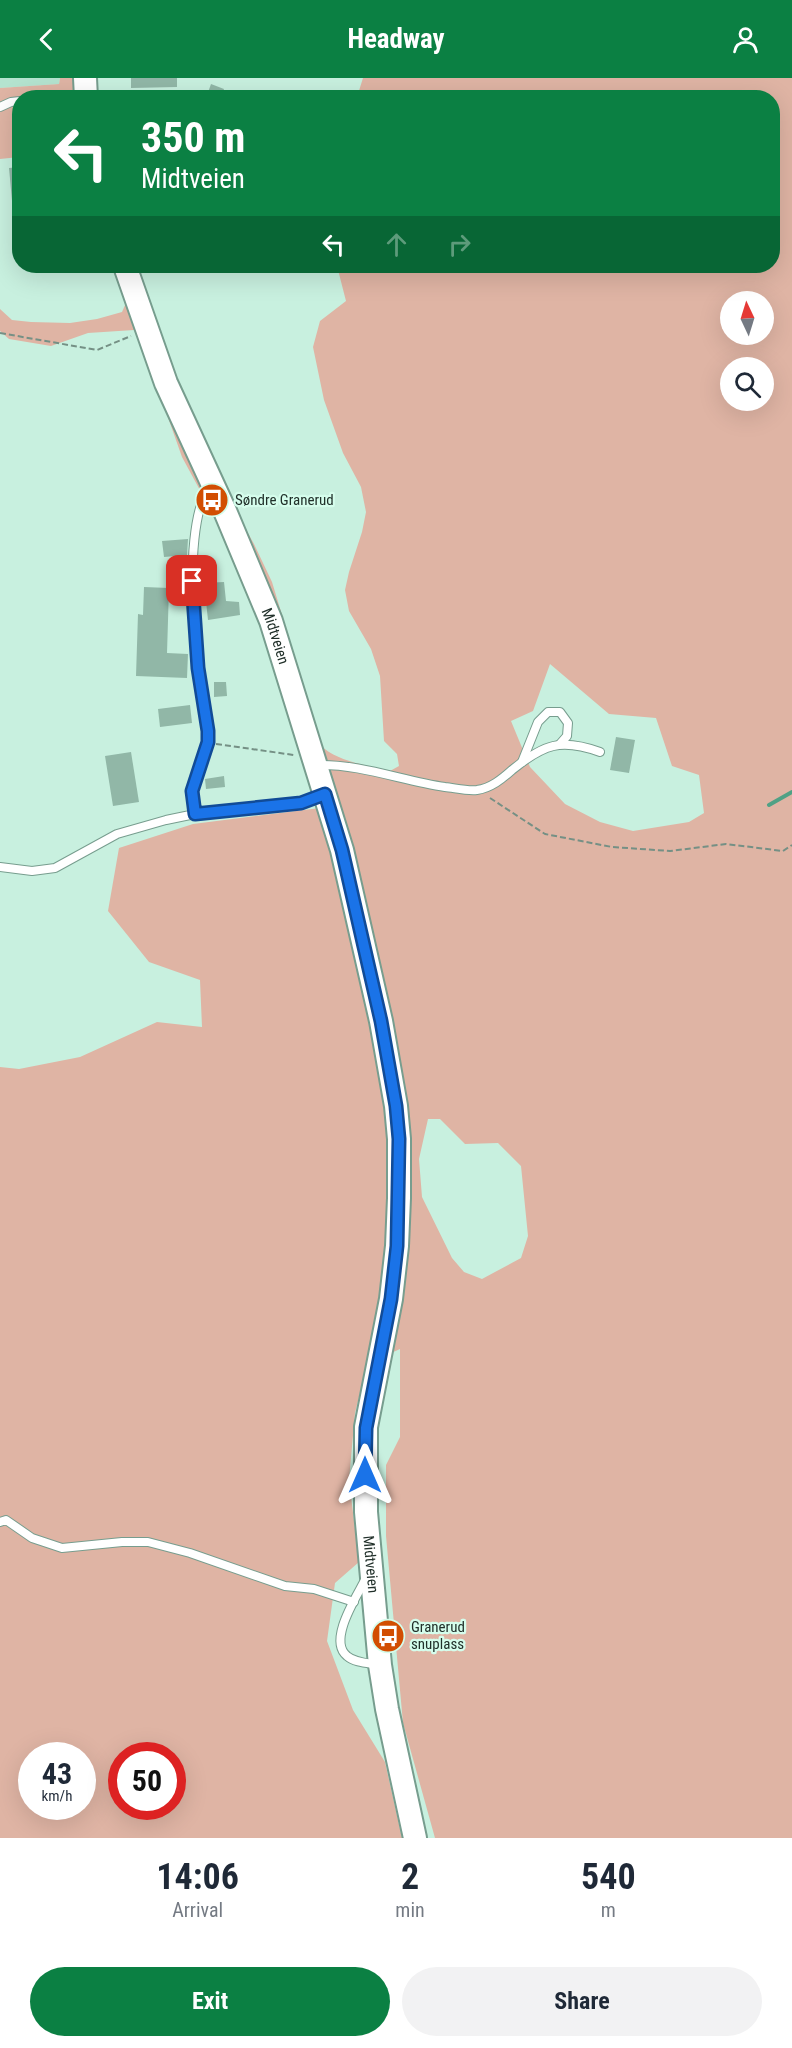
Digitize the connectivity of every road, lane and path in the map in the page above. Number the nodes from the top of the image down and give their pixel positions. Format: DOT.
graph roads {
  1 [pos="127,273"];
  2 [pos="147,330"];
  3 [pos="0,333"];
  4 [pos="214,486"];
  5 [pos="208,742"];
  6 [pos="560,744"];
  7 [pos="600,752"];
  8 [pos="315,761"];
  9 [pos="521,764"];
  10 [pos="477,790"];
  11 [pos="325,794"];
  12 [pos="195,814"];
  13 [pos="792,845"];
  14 [pos="0,867"];
  15 [pos="0,1522"];
  16 [pos="370,1576"];
  17 [pos="354,1602"];
  18 [pos="380,1665"];
  19 [pos="415,1838"];
  1 -- 2 [label="main road, Midtveien"];
  2 -- 3 [label="path"];
  2 -- 4 [label="main road, Midtveien"];
  4 -- 5 [label="lane"];
  4 -- 8 [label="main road, Midtveien"];
  5 -- 8 [label="path"];
  5 -- 12 [label="lane"];
  6 -- 7 [label="lane"];
  6 -- 9 [label="lane"];
  6 -- 9 [label="lane"];
  8 -- 10 [label="lane"];
  8 -- 11 [label="main road, Midtveien"];
  9 -- 10 [label="lane"];
  10 -- 13 [label="path"];
  11 -- 12 [label="lane"];
  11 -- 16 [label="main road, Midtveien"];
  12 -- 14 [label="lane"];
  15 -- 17 [label="lane"];
  16 -- 17 [label="lane"];
  16 -- 18 [label="main road, Midtveien"];
  17 -- 18 [label="lane"];
  18 -- 19 [label="main road, Midtveien"];
}
